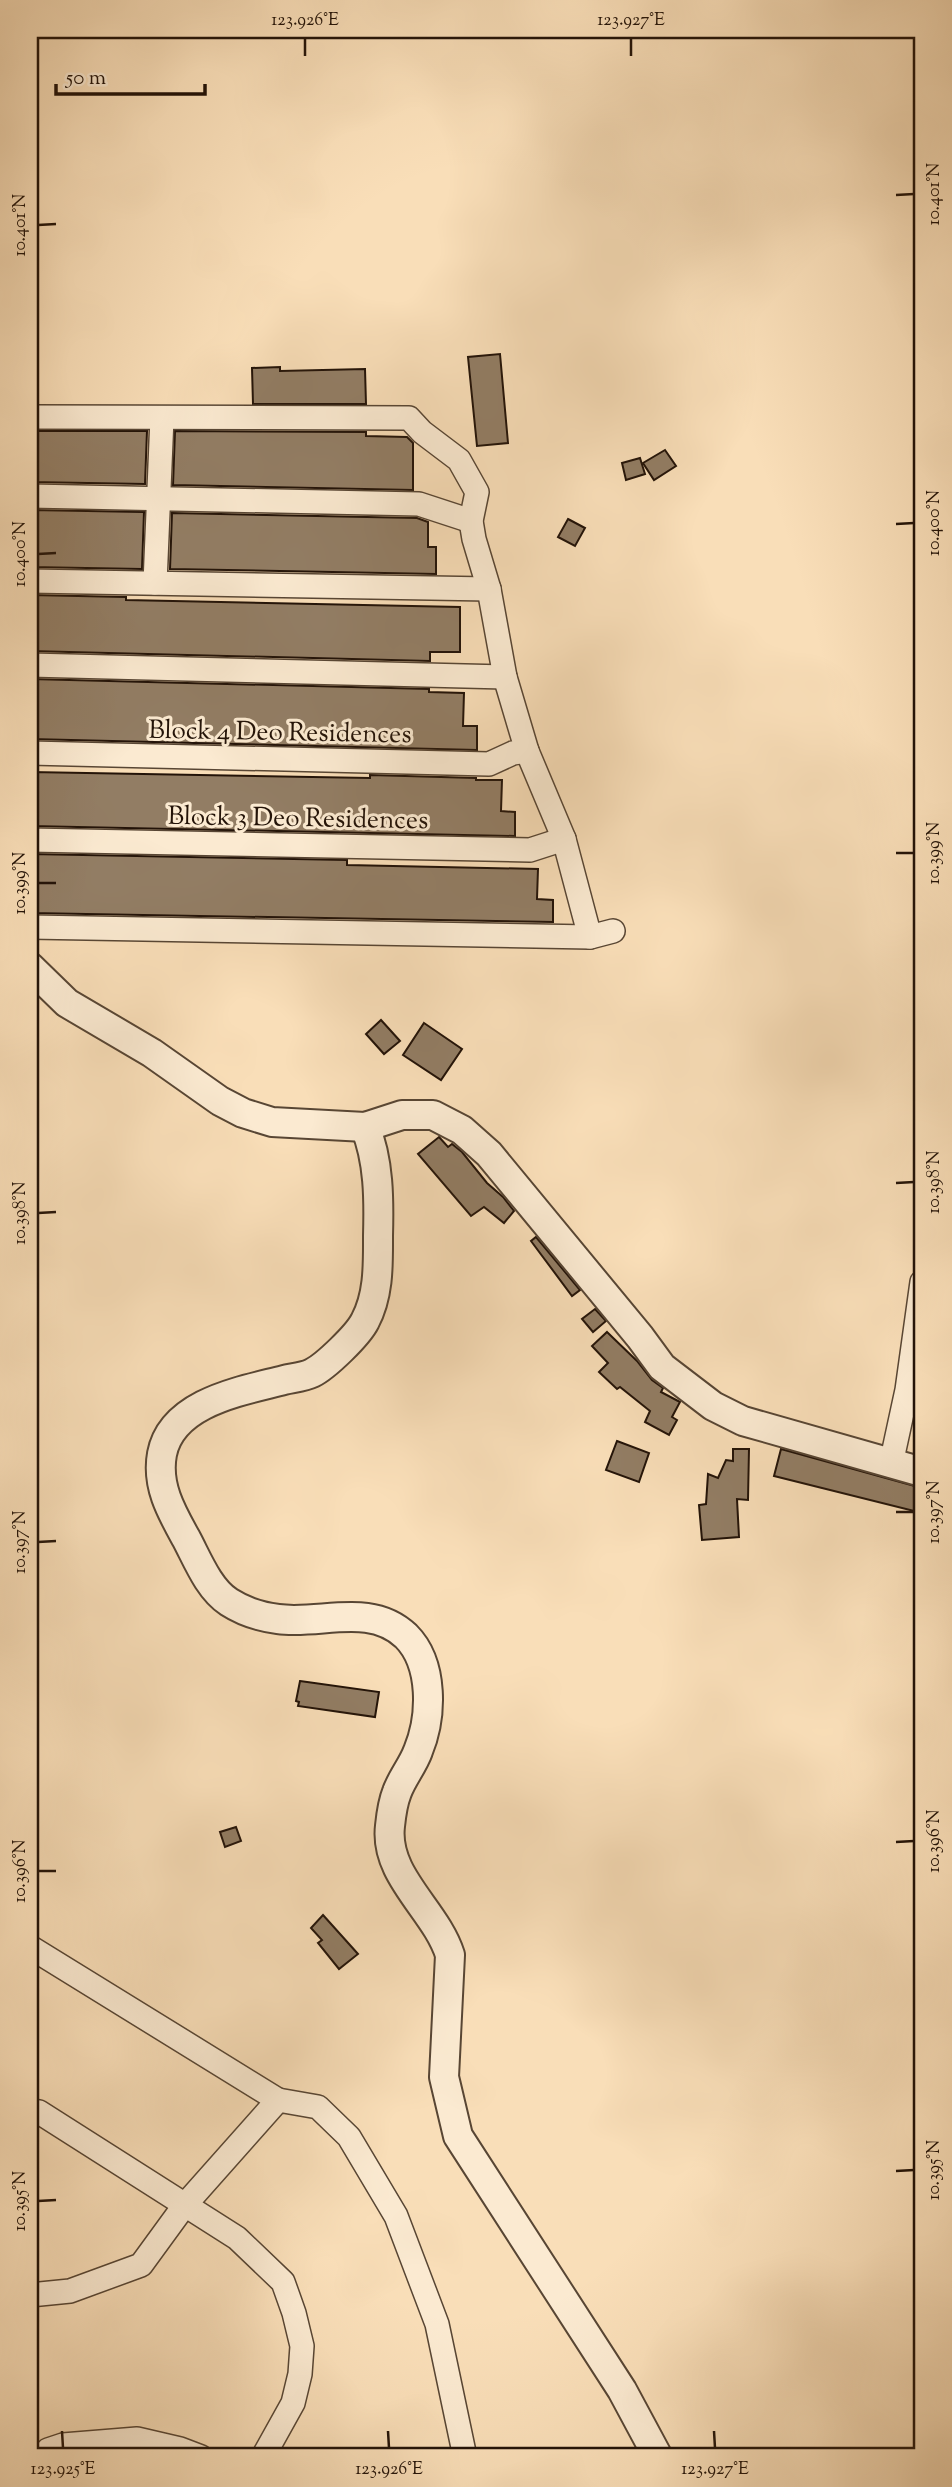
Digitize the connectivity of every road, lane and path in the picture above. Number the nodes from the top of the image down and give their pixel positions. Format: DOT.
graph roads {
  1 [pos="30,417"];
  2 [pos="162,418"];
  3 [pos="30,496"];
  4 [pos="157,499"];
  5 [pos="471,521"];
  6 [pos="30,581"];
  7 [pos="155,583"];
  8 [pos="489,589"];
  9 [pos="30,665"];
  10 [pos="505,677"];
  11 [pos="527,751"];
  12 [pos="30,753"];
  13 [pos="564,839"];
  14 [pos="30,840"];
  15 [pos="30,927"];
  16 [pos="613,931"];
  17 [pos="590,937"];
  18 [pos="30,967"];
  19 [pos="365,1128"];
  20 [pos="922,1282"];
  21 [pos="891,1464"];
  22 [pos="922,1472"];
  23 [pos="30,1947"];
  24 [pos="278,2100"];
  25 [pos="30,2111"];
  26 [pos="184,2206"];
  27 [pos="30,2295"];
  28 [pos="42,2457"];
  29 [pos="201,2457"];
  30 [pos="263,2457"];
  31 [pos="466,2457"];
  32 [pos="658,2457"];
  1 -- 2 [label="street"];
  2 -- 4 [label="street"];
  2 -- 5 [label="street"];
  3 -- 4 [label="street"];
  4 -- 5 [label="street"];
  4 -- 7 [label="street"];
  5 -- 8 [label="street"];
  6 -- 7 [label="street"];
  7 -- 8 [label="street"];
  8 -- 10 [label="street"];
  9 -- 10 [label="street"];
  10 -- 11 [label="street"];
  11 -- 12 [label="street, Block 4 Deo Residences"];
  11 -- 13 [label="street"];
  13 -- 14 [label="street, Block 3 Deo Residences"];
  13 -- 17 [label="street"];
  15 -- 17 [label="street"];
  16 -- 17 [label="street"];
  18 -- 19 [label="street"];
  19 -- 21 [label="street"];
  19 -- 32 [label="street"];
  20 -- 21 [label="street"];
  21 -- 22 [label="street"];
  23 -- 24 [label="street"];
  24 -- 26 [label="street"];
  24 -- 31 [label="street"];
  25 -- 26 [label="street"];
  26 -- 27 [label="street"];
  26 -- 30 [label="street"];
  28 -- 29 [label="street"];
}
